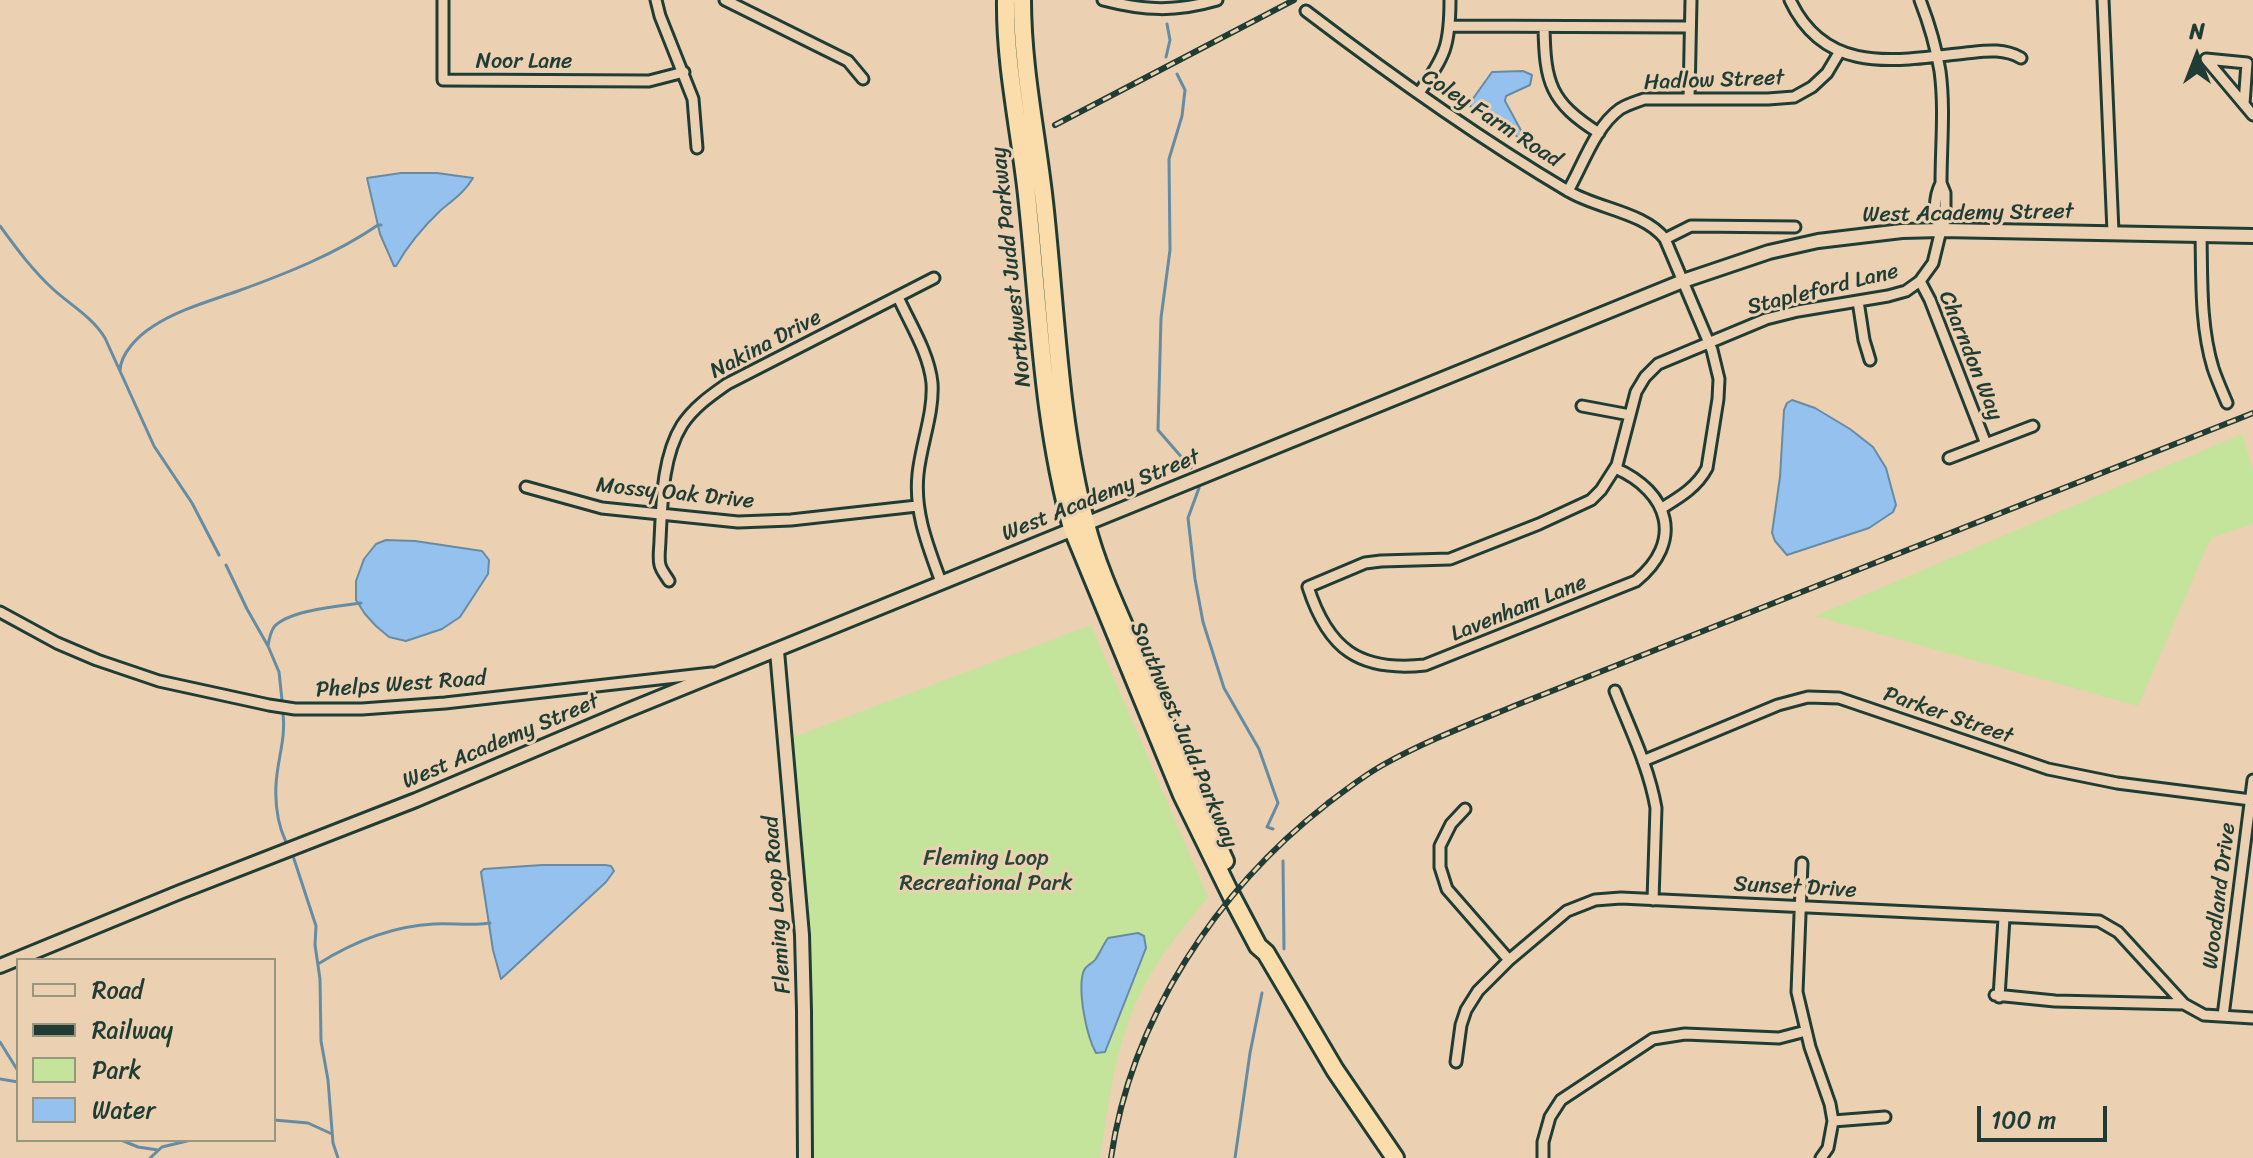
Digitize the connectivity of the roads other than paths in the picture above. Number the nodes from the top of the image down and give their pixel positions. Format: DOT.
graph roads {
  1 [pos="443,0"];
  2 [pos="656,0"];
  3 [pos="725,0"];
  4 [pos="1006,0"];
  5 [pos="1022,0"];
  6 [pos="1103,0"];
  7 [pos="1217,0"];
  8 [pos="1450,0"];
  9 [pos="1691,0"];
  10 [pos="1790,0"];
  11 [pos="1920,0"];
  12 [pos="2103,0"];
  13 [pos="1306,11"];
  14 [pos="1450,26"];
  15 [pos="1544,27"];
  16 [pos="1690,27"];
  17 [pos="1840,51"];
  18 [pos="1937,56"];
  19 [pos="2021,58"];
  20 [pos="684,72"];
  21 [pos="863,79"];
  22 [pos="1419,93"];
  23 [pos="1689,98"];
  24 [pos="2244,104"];
  25 [pos="2253,115"];
  26 [pos="1599,133"];
  27 [pos="697,148"];
  28 [pos="1568,191"];
  29 [pos="1795,227"];
  30 [pos="1941,230"];
  31 [pos="2113,232"];
  32 [pos="2201,235"];
  33 [pos="2253,236"];
  34 [pos="1665,239"];
  35 [pos="934,278"];
  36 [pos="1683,281"];
  37 [pos="1920,281"];
  38 [pos="898,297"];
  39 [pos="1858,301"];
  40 [pos="1709,342"];
  41 [pos="1870,360"];
  42 [pos="2227,403"];
  43 [pos="1582,406"];
  44 [pos="1630,415"];
  45 [pos="2033,426"];
  46 [pos="1986,444"];
  47 [pos="1949,458"];
  48 [pos="1615,468"];
  49 [pos="526,487"];
  50 [pos="917,506"];
  51 [pos="1662,508"];
  52 [pos="661,515"];
  53 [pos="1078,526"];
  54 [pos="669,581"];
  55 [pos="941,582"];
  56 [pos="1308,587"];
  57 [pos="0,612"];
  58 [pos="777,651"];
  59 [pos="723,671"];
  60 [pos="1615,691"];
  61 [pos="1643,761"];
  62 [pos="2253,780"];
  63 [pos="2251,800"];
  64 [pos="1465,809"];
  65 [pos="1802,863"];
  66 [pos="1653,900"];
  67 [pos="1800,906"];
  68 [pos="2004,918"];
  69 [pos="19,958"];
  70 [pos="1509,960"];
  71 [pos="2184,1004"];
  72 [pos="2223,1016"];
  73 [pos="2253,1018"];
  74 [pos="1806,1031"];
  75 [pos="1456,1062"];
  76 [pos="1885,1117"];
  77 [pos="1833,1121"];
  78 [pos="805,1158"];
  79 [pos="1395,1158"];
  80 [pos="1543,1158"];
  81 [pos="1821,1158"];
  1 -- 20 [label="street, Noor Lane"];
  2 -- 20 [label="street"];
  3 -- 21 [label="street"];
  4 -- 53 [label="highway, Northwest Judd Parkway"];
  5 -- 53 [label="highway, Northwest Judd Parkway"];
  6 -- 7 [label="street"];
  8 -- 14 [label="street"];
  9 -- 16 [label="street"];
  10 -- 17 [label="street"];
  11 -- 18 [label="street, Stapleford Lane"];
  12 -- 31 [label="street"];
  13 -- 22 [label="street, Coley Farm Road"];
  14 -- 15 [label="street"];
  14 -- 22 [label="street"];
  15 -- 16 [label="street"];
  15 -- 26 [label="street"];
  16 -- 23 [label="street"];
  17 -- 18 [label="street"];
  17 -- 23 [label="street, Hadlow Street"];
  18 -- 19 [label="street"];
  18 -- 30 [label="street, Stapleford Lane"];
  20 -- 27 [label="street"];
  22 -- 28 [label="street, Coley Farm Road"];
  23 -- 26 [label="street, Hadlow Street"];
  24 -- 24 [label="street"];
  24 -- 25 [label="street"];
  26 -- 28 [label="street, Hadlow Street"];
  28 -- 34 [label="street, Coley Farm Road"];
  29 -- 34 [label="street"];
  30 -- 31 [label="main road, West Academy Street"];
  30 -- 36 [label="main road, West Academy Street"];
  30 -- 37 [label="street, Stapleford Lane"];
  31 -- 32 [label="main road, West Academy Street"];
  32 -- 33 [label="main road, West Academy Street"];
  32 -- 42 [label="street"];
  34 -- 36 [label="street"];
  35 -- 38 [label="street, Nakina Drive"];
  36 -- 40 [label="street"];
  36 -- 53 [label="main road, West Academy Street"];
  37 -- 39 [label="street, Stapleford Lane"];
  37 -- 46 [label="street, Charndon Way"];
  38 -- 50 [label="street"];
  38 -- 52 [label="street, Nakina Drive"];
  39 -- 40 [label="street, Stapleford Lane"];
  39 -- 41 [label="street"];
  40 -- 44 [label="street, Stapleford Lane"];
  40 -- 51 [label="street"];
  43 -- 44 [label="street"];
  44 -- 48 [label="street, Stapleford Lane"];
  45 -- 46 [label="street"];
  46 -- 47 [label="street"];
  48 -- 51 [label="street"];
  48 -- 56 [label="street, Stapleford Lane"];
  49 -- 52 [label="street, Mossy Oak Drive"];
  50 -- 52 [label="street, Mossy Oak Drive"];
  50 -- 55 [label="street"];
  51 -- 56 [label="street, Lavenham Lane"];
  52 -- 54 [label="street, Nakina Drive"];
  53 -- 55 [label="main road, West Academy Street"];
  53 -- 79 [label="highway, Southwest Judd Parkway"];
  55 -- 58 [label="main road, West Academy Street"];
  57 -- 59 [label="street, Phelps West Road"];
  58 -- 59 [label="main road, West Academy Street"];
  58 -- 78 [label="main road, Fleming Loop Road"];
  59 -- 69 [label="main road, West Academy Street"];
  60 -- 61 [label="street"];
  61 -- 63 [label="street, Parker Street"];
  61 -- 66 [label="street"];
  62 -- 63 [label="street, Woodland Drive"];
  63 -- 72 [label="street, Woodland Drive"];
  64 -- 70 [label="street"];
  65 -- 67 [label="street"];
  66 -- 67 [label="street, Sunset Drive"];
  66 -- 70 [label="street, Sunset Drive"];
  67 -- 68 [label="street, Sunset Drive"];
  67 -- 74 [label="street"];
  68 -- 71 [label="street, Sunset Drive"];
  68 -- 71 [label="street"];
  70 -- 75 [label="street, Sunset Drive"];
  71 -- 72 [label="street"];
  72 -- 73 [label="street"];
  74 -- 77 [label="street"];
  74 -- 80 [label="street"];
  76 -- 77 [label="street"];
  77 -- 81 [label="street"];
}
